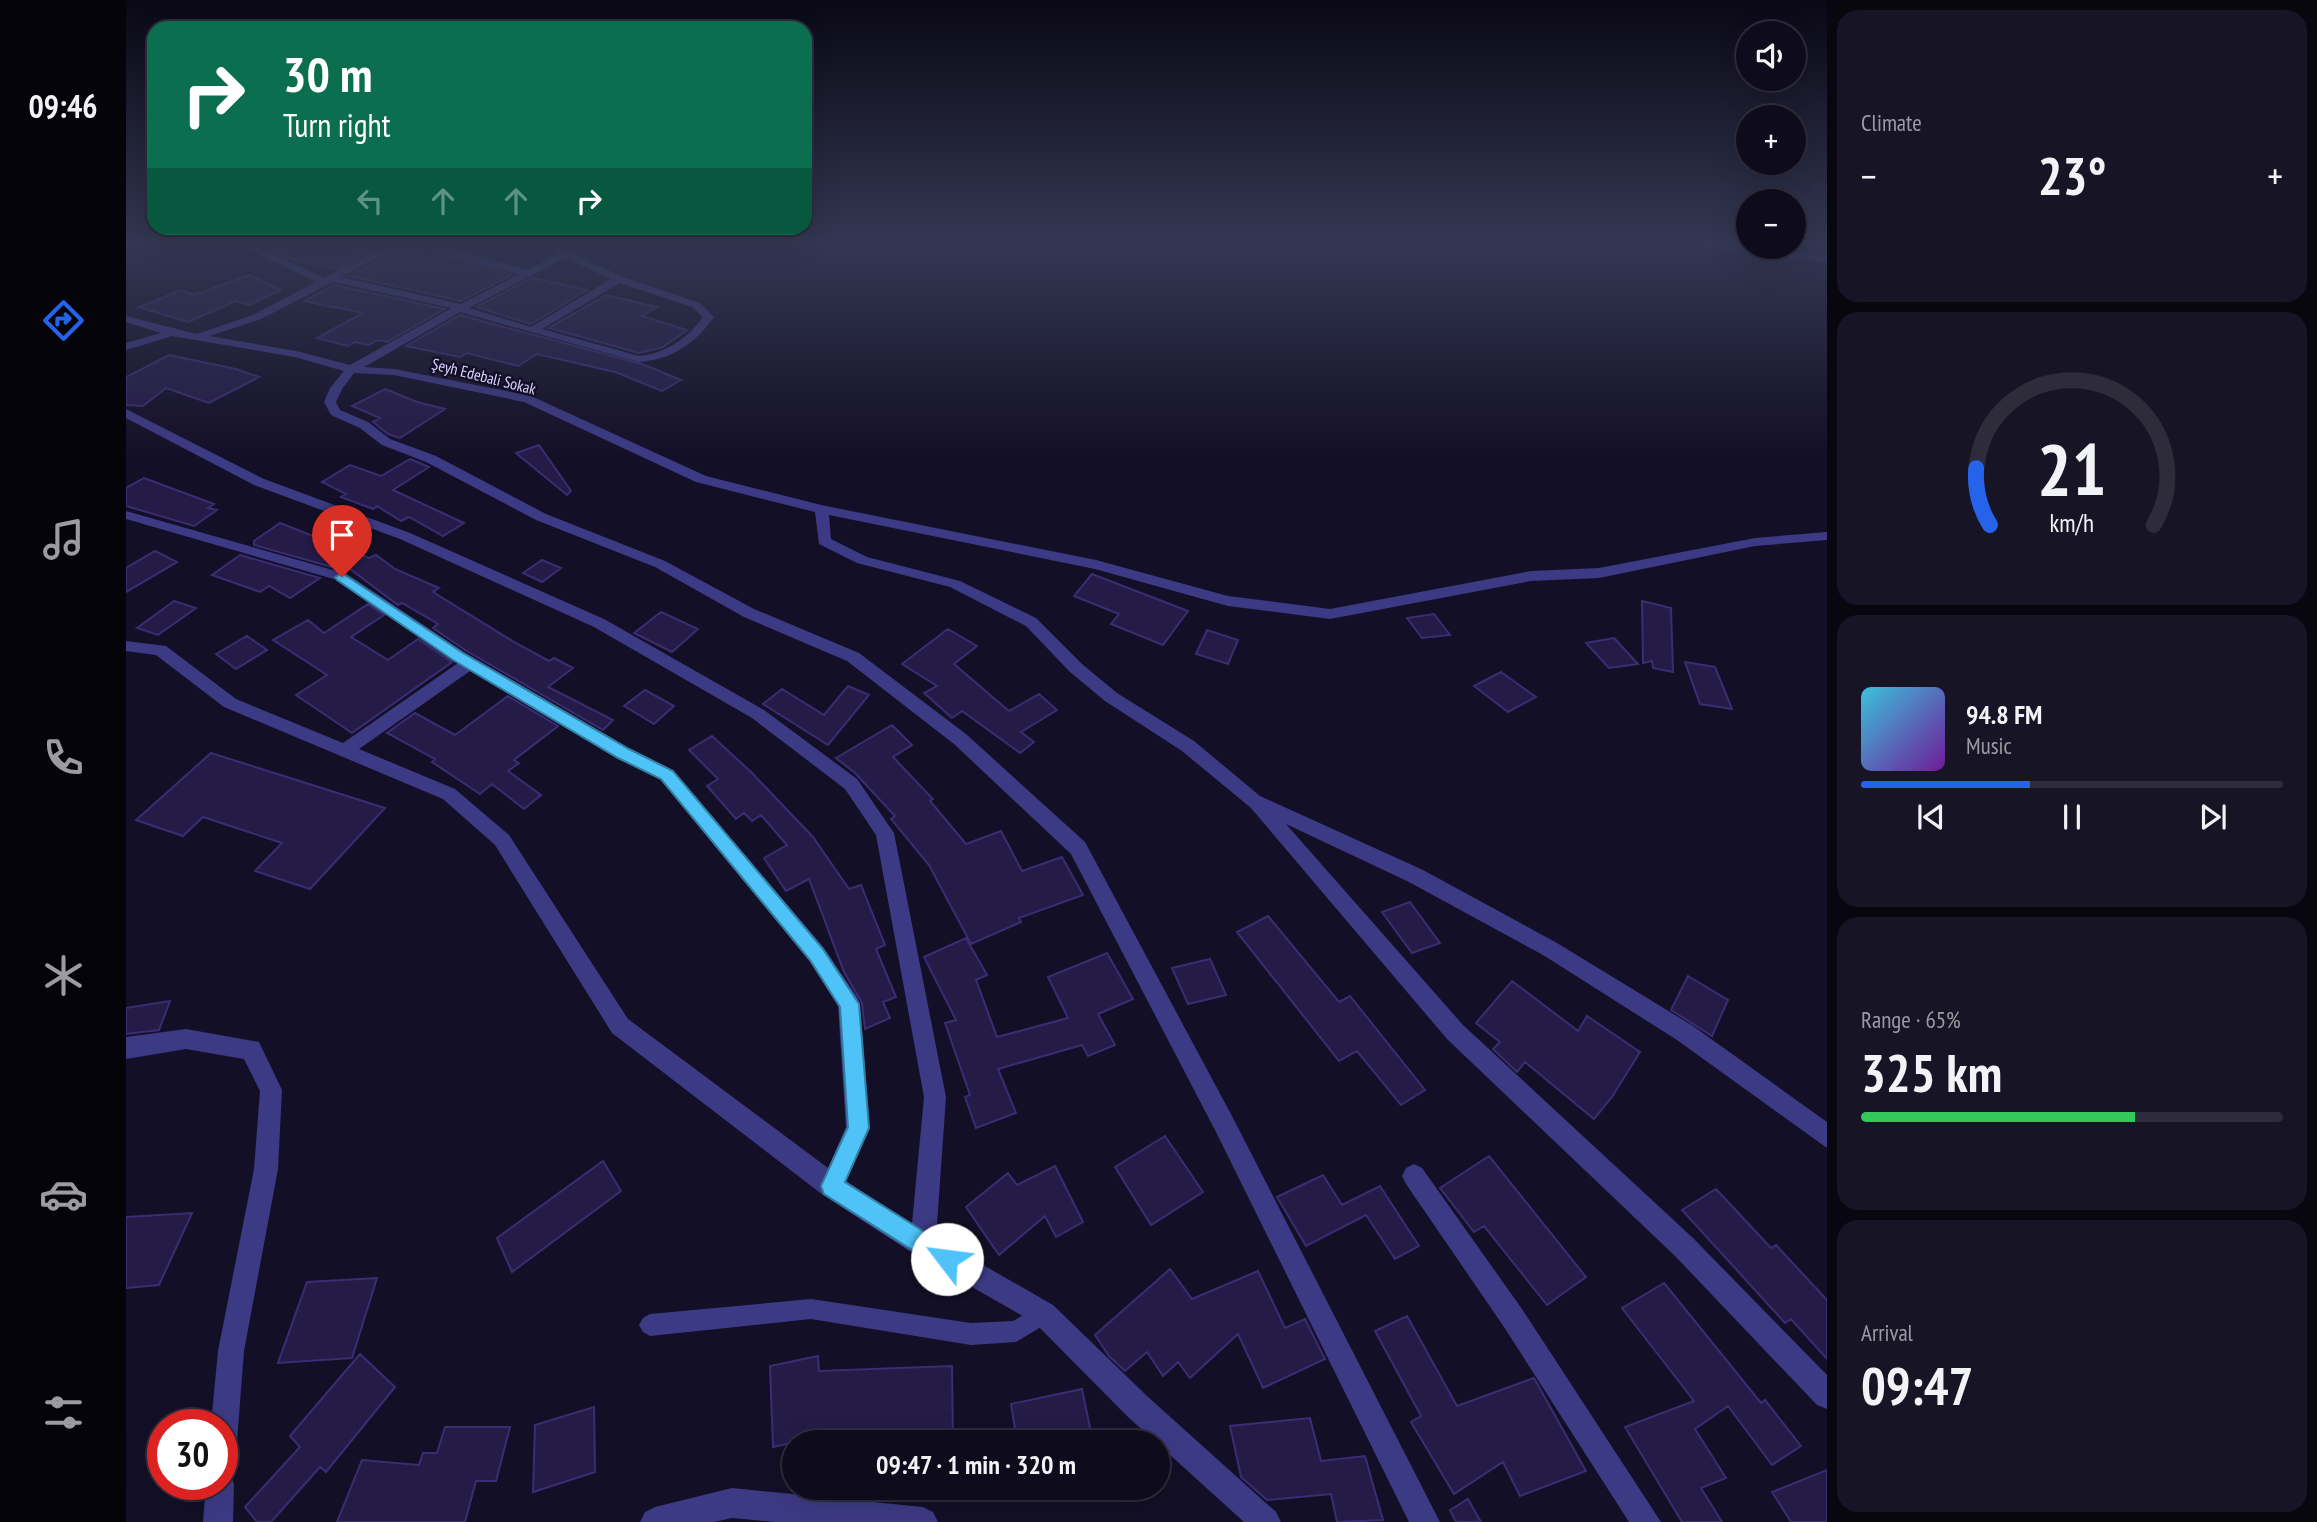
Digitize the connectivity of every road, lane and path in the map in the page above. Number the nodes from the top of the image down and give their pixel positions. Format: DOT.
graph roads {
  1 [pos="259,316"];
  2 [pos="442,316"];
  3 [pos="486,316"];
  4 [pos="557,316"];
  5 [pos="708,316"];
  6 [pos="126,319"];
  7 [pos="533,330"];
  8 [pos="172,333"];
  9 [pos="199,336"];
  10 [pos="126,347"];
  11 [pos="351,369"];
  12 [pos="126,413"];
  13 [pos="821,509"];
  14 [pos="126,515"];
  15 [pos="1827,536"];
  16 [pos="126,646"];
  17 [pos="470,663"];
  18 [pos="344,751"];
  19 [pos="1254,801"];
  20 [pos="126,1048"];
  21 [pos="1827,1136"];
  22 [pos="1414,1176"];
  23 [pos="832,1186"];
  24 [pos="923,1245"];
  25 [pos="1044,1314"];
  26 [pos="650,1325"];
  27 [pos="1827,1395"];
  28 [pos="226,1409"];
  29 [pos="219,1500"];
  30 [pos="218,1522"];
  31 [pos="655,1522"];
  32 [pos="923,1522"];
  33 [pos="1266,1522"];
  34 [pos="1425,1522"];
  35 [pos="1646,1522"];
  1 -- 9 [label="street"];
  2 -- 11 [label="street"];
  3 -- 7 [label="street"];
  4 -- 7 [label="street"];
  5 -- 7 [label="street"];
  6 -- 8 [label="street, Şeyh Edebali Sokak"];
  8 -- 9 [label="street, Şeyh Edebali Sokak"];
  8 -- 10 [label="street"];
  9 -- 11 [label="street, Şeyh Edebali Sokak"];
  11 -- 13 [label="street, Şeyh Edebali Sokak"];
  11 -- 34 [label="street"];
  12 -- 24 [label="street"];
  13 -- 15 [label="street, Şeyh Edebali Sokak"];
  13 -- 19 [label="street"];
  14 -- 17 [label="street"];
  16 -- 18 [label="street"];
  17 -- 18 [label="street"];
  17 -- 23 [label="street"];
  18 -- 23 [label="street"];
  19 -- 21 [label="street"];
  19 -- 27 [label="street"];
  20 -- 28 [label="street"];
  22 -- 35 [label="street"];
  23 -- 24 [label="street"];
  24 -- 25 [label="street"];
  25 -- 26 [label="lane"];
  25 -- 33 [label="street"];
  29 -- 30 [label="street"];
  31 -- 32 [label="street"];
}
